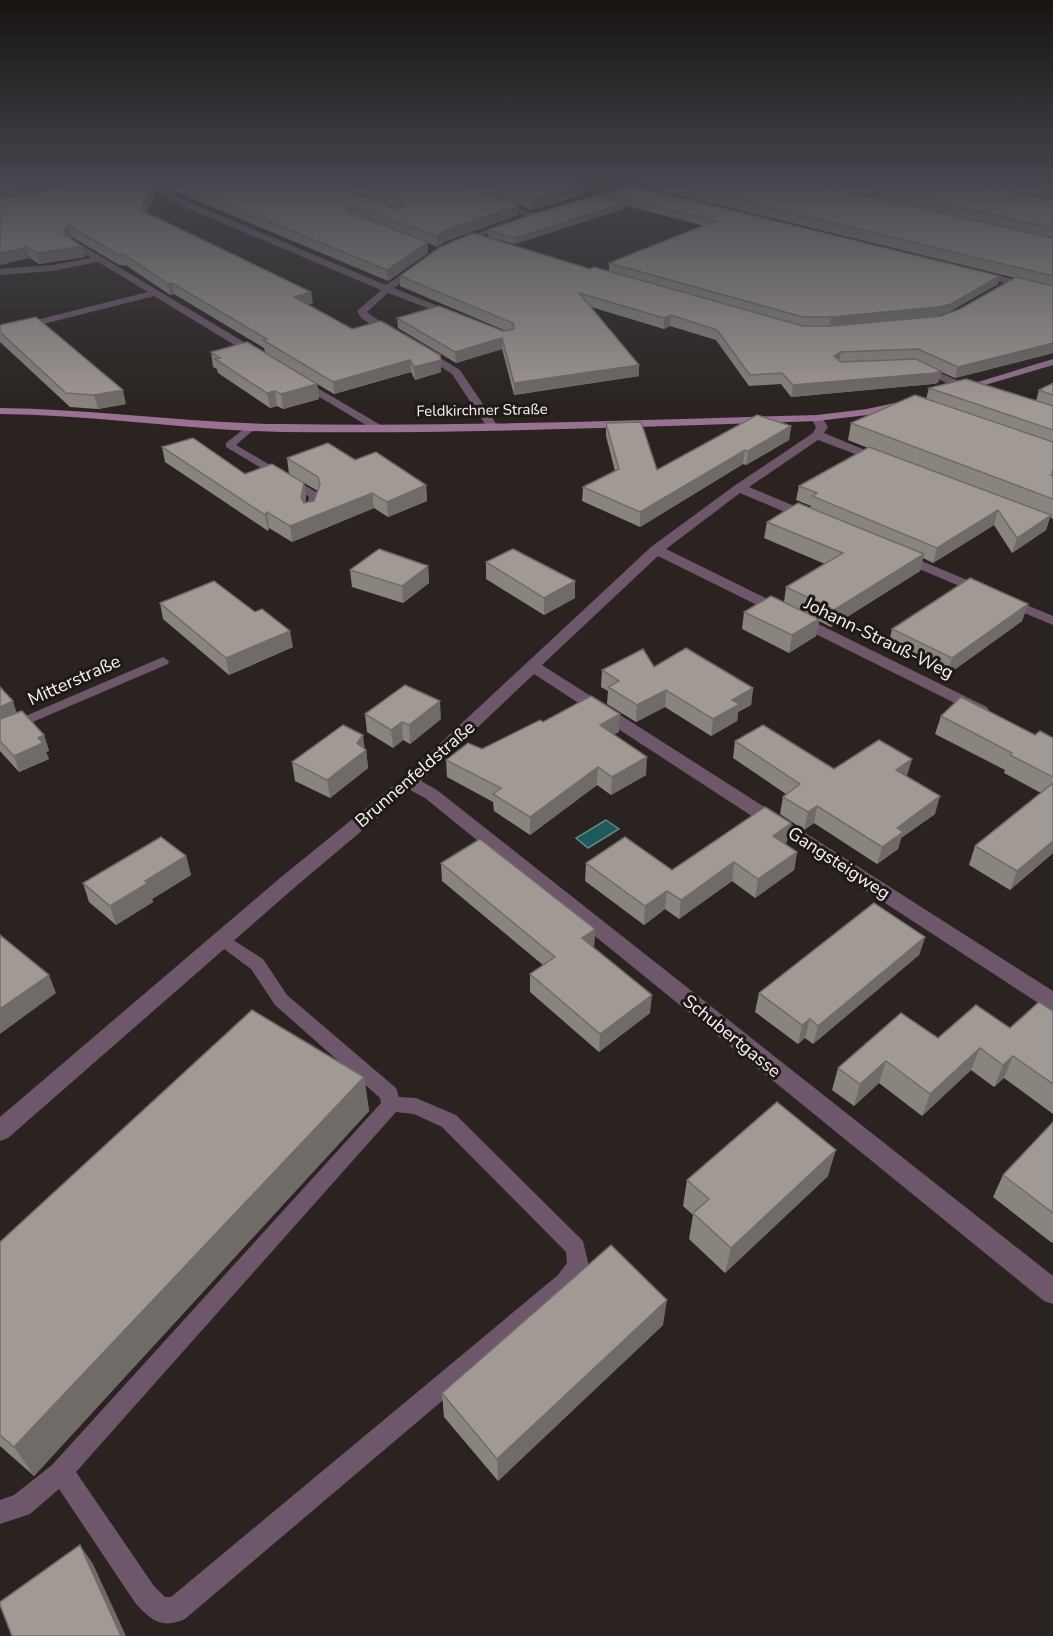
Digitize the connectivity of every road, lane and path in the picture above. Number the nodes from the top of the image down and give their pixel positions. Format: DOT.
graph roads {
  1 [pos="91,254"];
  2 [pos="305,254"];
  3 [pos="98,259"];
  4 [pos="428,259"];
  5 [pos="966,271"];
  6 [pos="0,272"];
  7 [pos="1012,282"];
  8 [pos="1002,287"];
  9 [pos="387,289"];
  10 [pos="1053,292"];
  11 [pos="155,293"];
  12 [pos="468,321"];
  13 [pos="0,332"];
  14 [pos="404,340"];
  15 [pos="414,345"];
  16 [pos="1053,362"];
  17 [pos="270,363"];
  18 [pos="907,364"];
  19 [pos="290,375"];
  20 [pos="962,388"];
  21 [pos="946,393"];
  22 [pos="985,396"];
  23 [pos="914,404"];
  24 [pos="0,411"];
  25 [pos="817,418"];
  26 [pos="491,425"];
  27 [pos="253,426"];
  28 [pos="375,426"];
  29 [pos="817,435"];
  30 [pos="896,465"];
  31 [pos="738,489"];
  32 [pos="310,514"];
  33 [pos="827,524"];
  34 [pos="656,550"];
  35 [pos="891,552"];
  36 [pos="1053,621"];
  37 [pos="163,661"];
  38 [pos="534,667"];
  39 [pos="999,718"];
  40 [pos="0,732"];
  41 [pos="409,782"];
  42 [pos="222,939"];
  43 [pos="1053,1002"];
  44 [pos="391,1104"];
  45 [pos="0,1131"];
  46 [pos="1053,1292"];
  47 [pos="60,1473"];
  48 [pos="0,1512"];
  1 -- 3 [label="street"];
  2 -- 9 [label="street"];
  3 -- 6 [label="street"];
  3 -- 11 [label="street"];
  4 -- 9 [label="street"];
  5 -- 7 [label="street"];
  7 -- 8 [label="street"];
  7 -- 10 [label="street"];
  9 -- 12 [label="street"];
  9 -- 14 [label="street"];
  11 -- 13 [label="street"];
  11 -- 17 [label="street"];
  15 -- 26 [label="street"];
  16 -- 20 [label="street"];
  18 -- 20 [label="street"];
  19 -- 28 [label="street"];
  20 -- 21 [label="street"];
  20 -- 22 [label="street"];
  23 -- 25 [label="street, Feldkirchner Straße"];
  24 -- 27 [label="street, Feldkirchner Straße"];
  25 -- 26 [label="street, Feldkirchner Straße"];
  25 -- 29 [label="street"];
  26 -- 28 [label="street, Feldkirchner Straße"];
  27 -- 28 [label="street, Feldkirchner Straße"];
  27 -- 32 [label="lane"];
  29 -- 30 [label="street"];
  29 -- 31 [label="street, Brunnenfeldstraße"];
  31 -- 33 [label="street"];
  31 -- 34 [label="street, Brunnenfeldstraße"];
  34 -- 38 [label="street, Brunnenfeldstraße"];
  34 -- 39 [label="street, Johann-Strauß-Weg"];
  35 -- 36 [label="street"];
  37 -- 40 [label="lane, Mitterstraße"];
  38 -- 41 [label="street, Brunnenfeldstraße"];
  38 -- 43 [label="street, Gangsteigweg"];
  41 -- 42 [label="street, Brunnenfeldstraße"];
  41 -- 46 [label="street, Schubertgasse"];
  42 -- 44 [label="lane"];
  42 -- 45 [label="street, Brunnenfeldstraße"];
  44 -- 47 [label="lane"];
  44 -- 47 [label="lane"];
  47 -- 48 [label="lane"];
}
